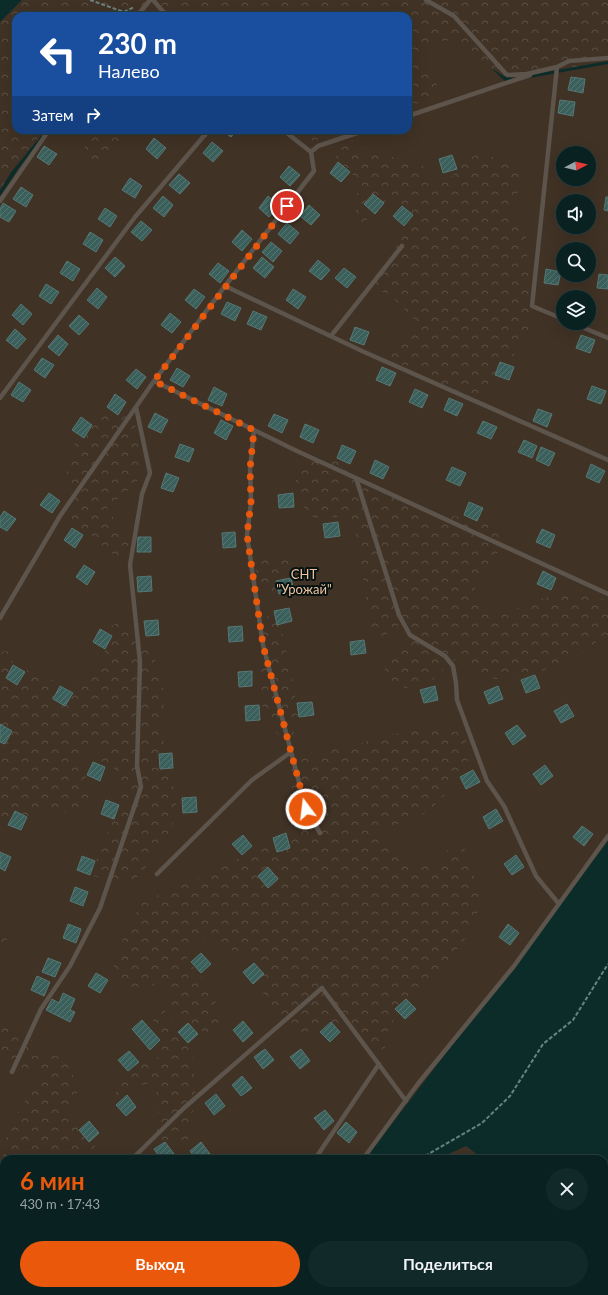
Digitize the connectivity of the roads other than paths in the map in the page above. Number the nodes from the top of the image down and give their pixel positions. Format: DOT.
graph roads {
  1 [pos="152,0"];
  2 [pos="426,0"];
  3 [pos="141,12"];
  4 [pos="163,12"];
  5 [pos="608,58"];
  6 [pos="557,67"];
  7 [pos="412,115"];
  8 [pos="46,134"];
  9 [pos="206,134"];
  10 [pos="288,134"];
  11 [pos="354,134"];
  12 [pos="311,152"];
  13 [pos="0,201"];
  14 [pos="402,246"];
  15 [pos="225,286"];
  16 [pos="556,316"];
  17 [pos="589,330"];
  18 [pos="331,336"];
  19 [pos="608,338"];
  20 [pos="154,381"];
  21 [pos="0,398"];
  22 [pos="136,407"];
  23 [pos="254,430"];
  24 [pos="608,460"];
  25 [pos="356,478"];
  26 [pos="608,594"];
  27 [pos="0,618"];
  28 [pos="291,752"];
  29 [pos="320,833"];
  30 [pos="608,836"];
  31 [pos="157,874"];
  32 [pos="559,904"];
  33 [pos="379,1064"];
  34 [pos="12,1072"];
  35 [pos="406,1101"];
  36 [pos="136,1155"];
  37 [pos="318,1155"];
  38 [pos="366,1155"];
  1 -- 3 [label="lane"];
  1 -- 4 [label="lane"];
  2 -- 6 [label="lane"];
  5 -- 6 [label="lane"];
  6 -- 7 [label="lane"];
  6 -- 16 [label="lane"];
  8 -- 13 [label="lane"];
  9 -- 21 [label="lane"];
  10 -- 12 [label="lane"];
  11 -- 12 [label="lane"];
  12 -- 15 [label="lane"];
  14 -- 18 [label="lane"];
  15 -- 18 [label="lane"];
  15 -- 20 [label="lane"];
  17 -- 19 [label="lane"];
  18 -- 24 [label="lane"];
  20 -- 22 [label="lane"];
  20 -- 23 [label="lane"];
  22 -- 27 [label="lane"];
  22 -- 34 [label="lane"];
  23 -- 25 [label="lane"];
  23 -- 28 [label="lane"];
  25 -- 26 [label="lane"];
  25 -- 32 [label="lane"];
  28 -- 29 [label="lane"];
  28 -- 31 [label="lane"];
  30 -- 32 [label="lane"];
  32 -- 35 [label="lane"];
  33 -- 35 [label="lane"];
  33 -- 36 [label="lane"];
  33 -- 37 [label="lane"];
  35 -- 38 [label="lane"];
}
